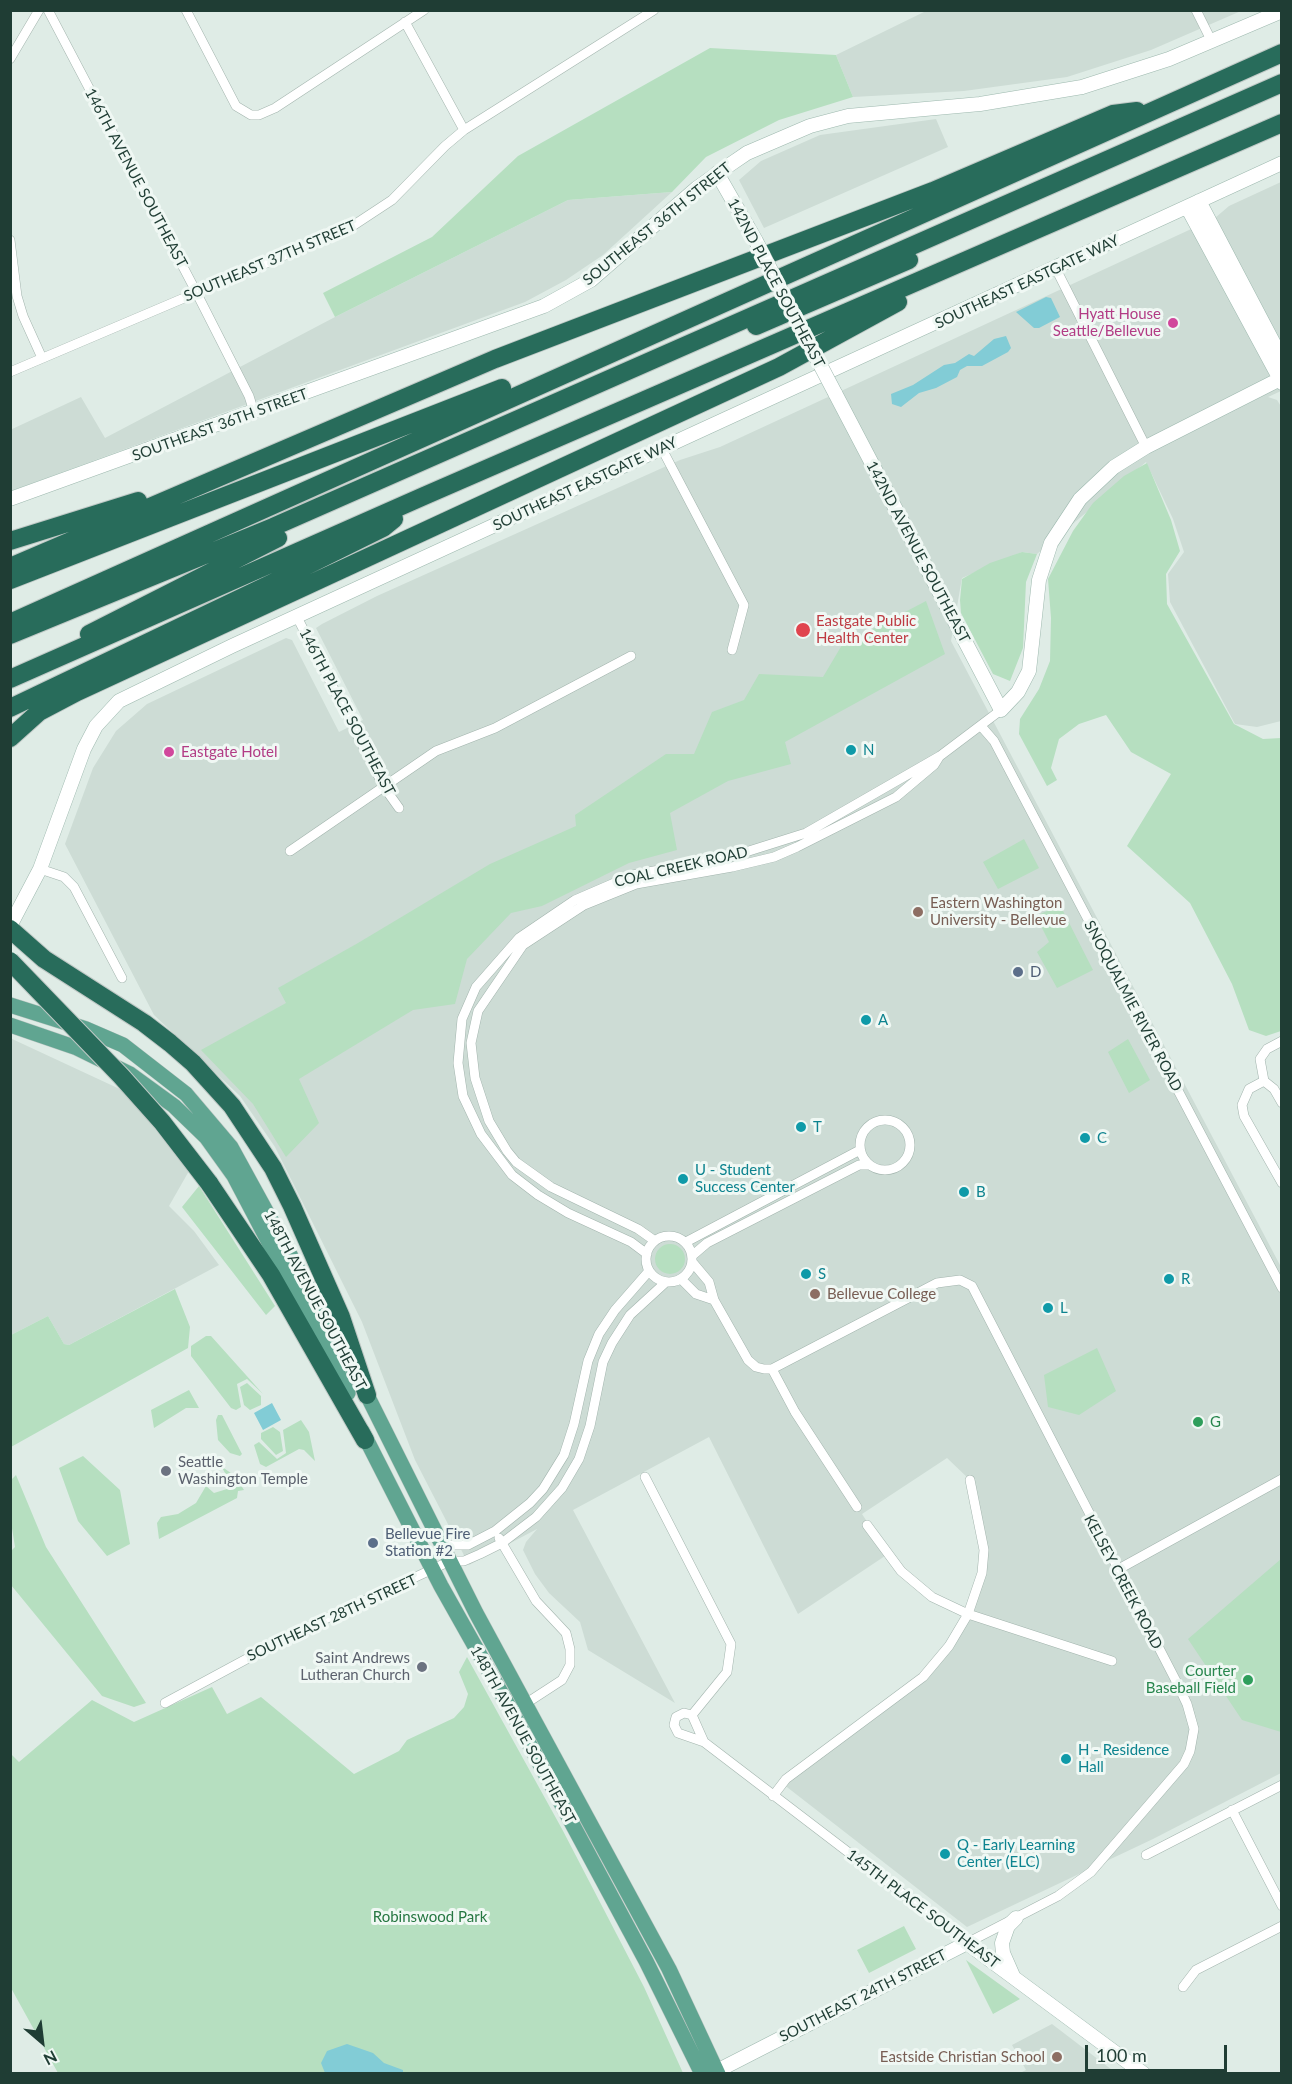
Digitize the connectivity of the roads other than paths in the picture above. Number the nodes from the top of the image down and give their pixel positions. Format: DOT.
graph roads {
  1 [pos="39,10"];
  2 [pos="48,10"];
  3 [pos="186,10"];
  4 [pos="424,10"];
  5 [pos="654,10"];
  6 [pos="1196,10"];
  7 [pos="1281,11"];
  8 [pos="405,22"];
  9 [pos="1212,42"];
  10 [pos="1281,53"];
  11 [pos="10,59"];
  12 [pos="1281,83"];
  13 [pos="1281,92"];
  14 [pos="1156,109"];
  15 [pos="1281,123"];
  16 [pos="464,130"];
  17 [pos="1281,163"];
  18 [pos="717,173"];
  19 [pos="1193,204"];
  20 [pos="10,240"];
  21 [pos="865,240"];
  22 [pos="1000,247"];
  23 [pos="1056,269"];
  24 [pos="862,274"];
  25 [pos="196,293"];
  26 [pos="789,305"];
  27 [pos="760,318"];
  28 [pos="42,358"];
  29 [pos="1281,359"];
  30 [pos="10,372"];
  31 [pos="1281,380"];
  32 [pos="835,393"];
  33 [pos="254,412"];
  34 [pos="1146,447"];
  35 [pos="662,448"];
  36 [pos="231,471"];
  37 [pos="424,496"];
  38 [pos="10,499"];
  39 [pos="10,541"];
  40 [pos="10,567"];
  41 [pos="10,580"];
  42 [pos="297,616"];
  43 [pos="10,623"];
  44 [pos="10,635"];
  45 [pos="139,648"];
  46 [pos="732,651"];
  47 [pos="631,656"];
  48 [pos="45,664"];
  49 [pos="10,679"];
  50 [pos="10,708"];
  51 [pos="1001,710"];
  52 [pos="10,717"];
  53 [pos="981,726"];
  54 [pos="10,738"];
  55 [pos="940,756"];
  56 [pos="384,787"];
  57 [pos="399,808"];
  58 [pos="290,851"];
  59 [pos="40,869"];
  60 [pos="10,928"];
  61 [pos="10,961"];
  62 [pos="122,978"];
  63 [pos="10,1000"];
  64 [pos="10,1005"];
  65 [pos="32,1012"];
  66 [pos="10,1025"];
  67 [pos="1281,1041"];
  68 [pos="1264,1081"];
  69 [pos="1281,1103"];
  70 [pos="860,1149"];
  71 [pos="869,1164"];
  72 [pos="1281,1183"];
  73 [pos="655,1241"];
  74 [pos="686,1242"];
  75 [pos="646,1254"];
  76 [pos="693,1259"];
  77 [pos="649,1271"];
  78 [pos="681,1279"];
  79 [pos="666,1282"];
  80 [pos="1281,1288"];
  81 [pos="714,1300"];
  82 [pos="772,1369"];
  83 [pos="358,1395"];
  84 [pos="365,1440"];
  85 [pos="645,1477"];
  86 [pos="1281,1479"];
  87 [pos="970,1480"];
  88 [pos="857,1508"];
  89 [pos="867,1525"];
  90 [pos="495,1531"];
  91 [pos="502,1543"];
  92 [pos="443,1545"];
  93 [pos="450,1561"];
  94 [pos="433,1570"];
  95 [pos="1117,1570"];
  96 [pos="968,1614"];
  97 [pos="1112,1661"];
  98 [pos="165,1703"];
  99 [pos="519,1708"];
  100 [pos="692,1715"];
  101 [pos="704,1742"];
  102 [pos="1281,1785"];
  103 [pos="773,1796"];
  104 [pos="1232,1810"];
  105 [pos="1146,1855"];
  106 [pos="1103,1857"];
  107 [pos="1281,1906"];
  108 [pos="1016,1918"];
  109 [pos="1281,1926"];
  110 [pos="967,1942"];
  111 [pos="1015,1980"];
  112 [pos="1183,1987"];
  113 [pos="712,2073"];
  114 [pos="1144,2073"];
  1 -- 11 [label="street"];
  2 -- 25 [label="street, 146TH AVENUE SOUTHEAST"];
  3 -- 8 [label="street"];
  4 -- 8 [label="street"];
  5 -- 16 [label="street, SOUTHEAST 37TH STREET"];
  6 -- 9 [label="street"];
  7 -- 9 [label="main road, SOUTHEAST 36TH STREET"];
  8 -- 16 [label="street"];
  9 -- 18 [label="main road, SOUTHEAST 36TH STREET"];
  10 -- 14 [label="highway"];
  12 -- 24 [label="highway"];
  13 -- 24 [label="highway"];
  14 -- 21 [label="highway"];
  14 -- 36 [label="highway"];
  15 -- 22 [label="highway"];
  16 -- 25 [label="street, SOUTHEAST 37TH STREET"];
  17 -- 19 [label="main road, SOUTHEAST EASTGATE WAY"];
  18 -- 26 [label="main road, 142ND PLACE SOUTHEAST, bridge"];
  18 -- 33 [label="main road, SOUTHEAST 36TH STREET"];
  19 -- 23 [label="main road, SOUTHEAST EASTGATE WAY"];
  19 -- 29 [label="main road"];
  19 -- 31 [label="main road"];
  20 -- 28 [label="street"];
  21 -- 41 [label="highway"];
  21 -- 43 [label="highway"];
  22 -- 37 [label="highway"];
  22 -- 54 [label="highway"];
  23 -- 34 [label="street"];
  23 -- 35 [label="main road, SOUTHEAST EASTGATE WAY"];
  24 -- 26 [label="highway"];
  25 -- 28 [label="street, SOUTHEAST 37TH STREET"];
  25 -- 33 [label="street, 146TH AVENUE SOUTHEAST"];
  26 -- 27 [label="highway"];
  26 -- 32 [label="main road, 142ND PLACE SOUTHEAST, bridge"];
  27 -- 44 [label="highway"];
  27 -- 48 [label="highway"];
  28 -- 30 [label="street, SOUTHEAST 37TH STREET"];
  31 -- 34 [label="main road"];
  32 -- 51 [label="main road, 142ND AVENUE SOUTHEAST"];
  33 -- 38 [label="main road, SOUTHEAST 36TH STREET"];
  34 -- 51 [label="main road"];
  35 -- 42 [label="main road, SOUTHEAST EASTGATE WAY"];
  35 -- 46 [label="street"];
  36 -- 39 [label="highway"];
  36 -- 40 [label="highway"];
  37 -- 45 [label="highway"];
  37 -- 48 [label="highway"];
  42 -- 56 [label="street, 146TH PLACE SOUTHEAST"];
  42 -- 59 [label="main road, SOUTHEAST EASTGATE WAY"];
  45 -- 50 [label="highway"];
  45 -- 52 [label="highway"];
  47 -- 56 [label="street"];
  48 -- 49 [label="highway"];
  51 -- 53 [label="street, COAL CREEK ROAD"];
  53 -- 55 [label="street, COAL CREEK ROAD"];
  53 -- 80 [label="street, SNOQUALMIE RIVER ROAD"];
  55 -- 73 [label="street, COAL CREEK ROAD"];
  55 -- 75 [label="street, COAL CREEK ROAD"];
  56 -- 57 [label="street, 146TH PLACE SOUTHEAST"];
  56 -- 58 [label="street"];
  59 -- 60 [label="main road, SOUTHEAST EASTGATE WAY"];
  59 -- 62 [label="street"];
  60 -- 83 [label="highway"];
  61 -- 84 [label="highway, bridge"];
  63 -- 65 [label="main road"];
  64 -- 65 [label="main road, 148TH AVENUE SOUTHEAST"];
  65 -- 83 [label="main road, 148TH AVENUE SOUTHEAST"];
  66 -- 83 [label="main road, 148TH AVENUE SOUTHEAST"];
  67 -- 68 [label="street"];
  68 -- 69 [label="street"];
  68 -- 72 [label="street"];
  70 -- 71 [label="street"];
  70 -- 71 [label="street"];
  70 -- 74 [label="street"];
  71 -- 76 [label="street"];
  73 -- 74 [label="street"];
  73 -- 75 [label="street"];
  74 -- 76 [label="street"];
  75 -- 77 [label="street"];
  76 -- 78 [label="street"];
  76 -- 81 [label="street"];
  77 -- 79 [label="street"];
  77 -- 90 [label="street"];
  78 -- 79 [label="street"];
  78 -- 81 [label="street"];
  79 -- 91 [label="street, SOUTHEAST 28TH STREET"];
  81 -- 82 [label="street"];
  82 -- 88 [label="street"];
  82 -- 95 [label="street, KELSEY CREEK ROAD"];
  83 -- 84 [label="main road, 148TH AVENUE SOUTHEAST"];
  83 -- 92 [label="main road, 148TH AVENUE SOUTHEAST"];
  83 -- 93 [label="main road, 148TH AVENUE SOUTHEAST"];
  84 -- 94 [label="main road, 148TH AVENUE SOUTHEAST"];
  85 -- 100 [label="street"];
  86 -- 95 [label="street"];
  87 -- 96 [label="street"];
  89 -- 96 [label="street"];
  90 -- 91 [label="street"];
  90 -- 92 [label="street"];
  91 -- 93 [label="street, SOUTHEAST 28TH STREET"];
  91 -- 99 [label="street"];
  92 -- 93 [label="main road, 148TH AVENUE SOUTHEAST"];
  93 -- 94 [label="street, SOUTHEAST 28TH STREET"];
  93 -- 99 [label="main road, 148TH AVENUE SOUTHEAST"];
  94 -- 98 [label="street, SOUTHEAST 28TH STREET"];
  94 -- 99 [label="main road, 148TH AVENUE SOUTHEAST"];
  95 -- 106 [label="street, KELSEY CREEK ROAD"];
  96 -- 97 [label="street"];
  96 -- 103 [label="street"];
  99 -- 113 [label="main road, 148TH AVENUE SOUTHEAST"];
  100 -- 101 [label="street"];
  100 -- 101 [label="street"];
  101 -- 103 [label="street, 145TH PLACE SOUTHEAST"];
  102 -- 104 [label="street"];
  103 -- 110 [label="street, 145TH PLACE SOUTHEAST"];
  104 -- 105 [label="street"];
  104 -- 107 [label="street"];
  106 -- 108 [label="street, SOUTHEAST 24TH STREET"];
  108 -- 110 [label="street, SOUTHEAST 24TH STREET"];
  108 -- 111 [label="main road"];
  109 -- 112 [label="street"];
  110 -- 111 [label="main road, 145TH PLACE SOUTHEAST"];
  110 -- 113 [label="main road, SOUTHEAST 24TH STREET"];
  111 -- 114 [label="main road, 145TH PLACE SOUTHEAST"];
}
